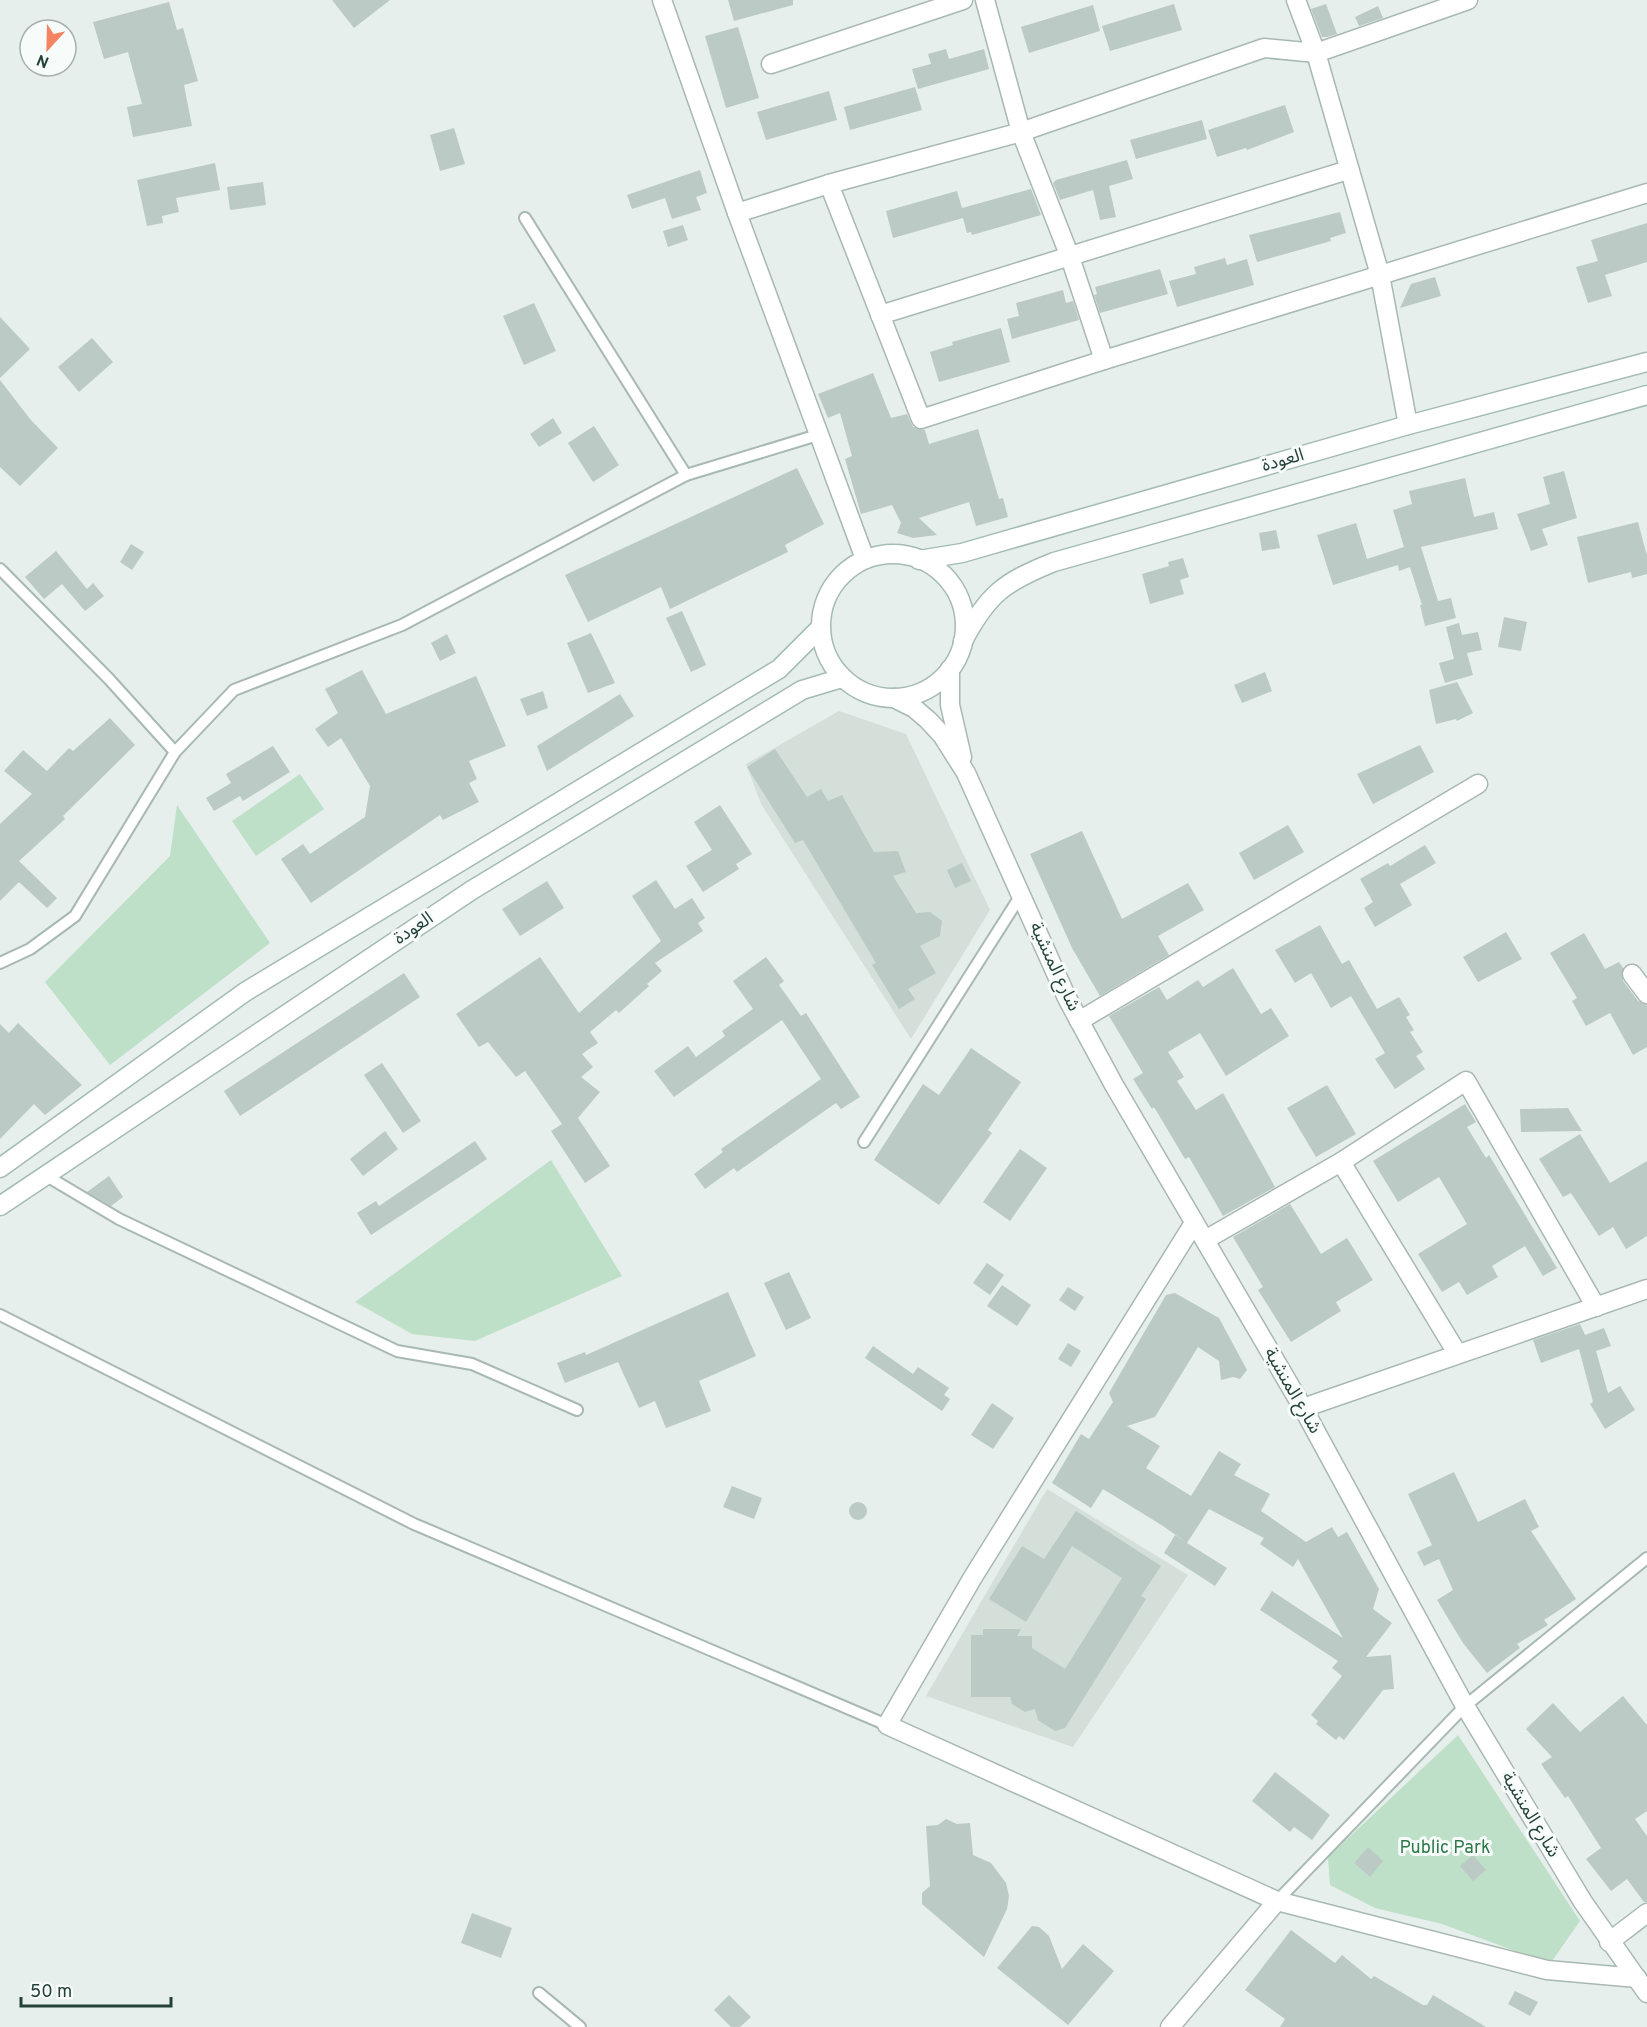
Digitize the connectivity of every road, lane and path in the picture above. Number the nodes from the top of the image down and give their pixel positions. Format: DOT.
graph roads {
  1 [pos="662,0"];
  2 [pos="963,0"];
  3 [pos="985,0"];
  4 [pos="1296,0"];
  5 [pos="1468,0"];
  6 [pos="1316,53"];
  7 [pos="771,64"];
  8 [pos="1020,132"];
  9 [pos="1348,170"];
  10 [pos="829,184"];
  11 [pos="1647,193"];
  12 [pos="737,213"];
  13 [pos="525,218"];
  14 [pos="1070,257"];
  15 [pos="1380,275"];
  16 [pos="880,315"];
  17 [pos="1104,360"];
  18 [pos="1647,362"];
  19 [pos="1647,395"];
  20 [pos="1408,425"];
  21 [pos="821,435"];
  22 [pos="686,475"];
  23 [pos="865,560"];
  24 [pos="919,560"];
  25 [pos="0,569"];
  26 [pos="820,628"];
  27 [pos="963,641"];
  28 [pos="950,669"];
  29 [pos="842,678"];
  30 [pos="894,698"];
  31 [pos="175,752"];
  32 [pos="966,773"];
  33 [pos="1478,784"];
  34 [pos="1021,896"];
  35 [pos="0,963"];
  36 [pos="1632,974"];
  37 [pos="1647,994"];
  38 [pos="1079,1021"];
  39 [pos="864,1142"];
  40 [pos="1341,1162"];
  41 [pos="0,1168"];
  42 [pos="45,1175"];
  43 [pos="0,1206"];
  44 [pos="1194,1223"];
  45 [pos="1204,1240"];
  46 [pos="1647,1289"];
  47 [pos="1596,1307"];
  48 [pos="0,1315"];
  49 [pos="1457,1353"];
  50 [pos="1303,1408"];
  51 [pos="577,1410"];
  52 [pos="1647,1558"];
  53 [pos="1465,1706"];
  54 [pos="887,1725"];
  55 [pos="1277,1901"];
  56 [pos="1647,1912"];
  57 [pos="1609,1942"];
  58 [pos="1642,1986"];
  59 [pos="539,1993"];
  60 [pos="1174,2026"];
  61 [pos="580,2027"];
  1 -- 12 [label="street"];
  2 -- 7 [label="street"];
  3 -- 8 [label="street"];
  4 -- 6 [label="street"];
  5 -- 6 [label="street"];
  6 -- 8 [label="street"];
  6 -- 9 [label="street"];
  8 -- 10 [label="street"];
  8 -- 14 [label="street"];
  9 -- 14 [label="street"];
  9 -- 15 [label="street"];
  10 -- 12 [label="street"];
  10 -- 16 [label="street"];
  11 -- 15 [label="street"];
  12 -- 21 [label="street"];
  13 -- 22 [label="lane"];
  14 -- 16 [label="street"];
  14 -- 17 [label="street"];
  15 -- 17 [label="street"];
  15 -- 20 [label="street"];
  16 -- 17 [label="street"];
  18 -- 20 [label="street, العودة"];
  19 -- 27 [label="street, العودة"];
  20 -- 24 [label="street, العودة"];
  21 -- 22 [label="lane"];
  21 -- 23 [label="street"];
  22 -- 31 [label="lane"];
  23 -- 24 [label="street"];
  23 -- 26 [label="street"];
  24 -- 27 [label="street"];
  25 -- 31 [label="lane"];
  26 -- 29 [label="street"];
  26 -- 41 [label="street, العودة"];
  27 -- 28 [label="street"];
  28 -- 30 [label="street"];
  28 -- 32 [label="street, شارع المنشية"];
  29 -- 30 [label="street"];
  29 -- 42 [label="street, العودة"];
  30 -- 32 [label="street, شارع المنشية"];
  31 -- 35 [label="lane"];
  32 -- 34 [label="street, شارع المنشية"];
  33 -- 38 [label="street"];
  34 -- 38 [label="street, شارع المنشية"];
  34 -- 39 [label="lane"];
  36 -- 37 [label="street"];
  38 -- 44 [label="street, شارع المنشية"];
  40 -- 45 [label="street"];
  40 -- 47 [label="street"];
  40 -- 49 [label="street"];
  42 -- 43 [label="street, العودة"];
  42 -- 51 [label="lane"];
  44 -- 45 [label="street, شارع المنشية"];
  44 -- 54 [label="street"];
  45 -- 50 [label="street, شارع المنشية"];
  46 -- 47 [label="street"];
  47 -- 49 [label="street"];
  48 -- 54 [label="lane"];
  49 -- 50 [label="street"];
  50 -- 53 [label="street, شارع المنشية"];
  52 -- 53 [label="lane"];
  53 -- 55 [label="lane"];
  53 -- 57 [label="street, شارع المنشية"];
  54 -- 55 [label="street"];
  55 -- 58 [label="street"];
  55 -- 60 [label="street"];
  56 -- 57 [label="street"];
  57 -- 58 [label="street, شارع المنشية"];
  59 -- 61 [label="lane"];
}
